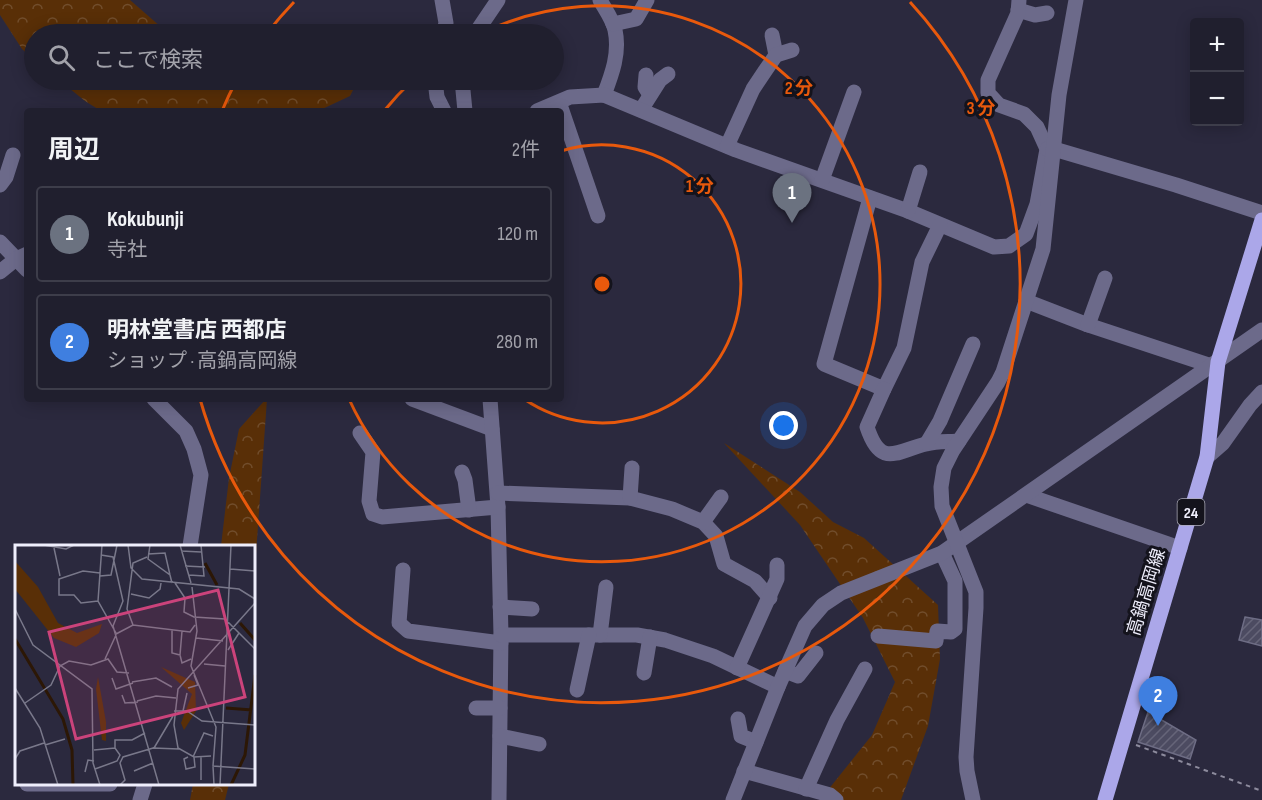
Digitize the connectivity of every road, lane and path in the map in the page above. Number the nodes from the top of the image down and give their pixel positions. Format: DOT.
graph roads {
  1 [pos="442,0"];
  2 [pos="498,0"];
  3 [pos="600,0"];
  4 [pos="647,0"];
  5 [pos="1076,0"];
  6 [pos="1019,5"];
  7 [pos="1047,13"];
  8 [pos="446,24"];
  9 [pos="482,24"];
  10 [pos="613,24"];
  11 [pos="772,35"];
  12 [pos="792,50"];
  13 [pos="776,56"];
  14 [pos="668,74"];
  15 [pos="646,75"];
  16 [pos="436,90"];
  17 [pos="463,90"];
  18 [pos="854,92"];
  19 [pos="604,95"];
  20 [pos="650,95"];
  21 [pos="559,102"];
  22 [pos="442,108"];
  23 [pos="465,108"];
  24 [pos="544,108"];
  25 [pos="561,108"];
  26 [pos="641,110"];
  27 [pos="564,117"];
  28 [pos="727,146"];
  29 [pos="1050,149"];
  30 [pos="13,155"];
  31 [pos="920,172"];
  32 [pos="822,180"];
  33 [pos="0,185"];
  34 [pos="870,198"];
  35 [pos="908,211"];
  36 [pos="1262,213"];
  37 [pos="598,216"];
  38 [pos="1262,220"];
  39 [pos="940,225"];
  40 [pos="0,242"];
  41 [pos="23,261"];
  42 [pos="0,272"];
  43 [pos="1105,278"];
  44 [pos="1026,301"];
  45 [pos="1088,325"];
  46 [pos="1262,330"];
  47 [pos="972,344"];
  48 [pos="1215,364"];
  49 [pos="884,389"];
  50 [pos="1262,392"];
  51 [pos="157,402"];
  52 [pos="420,402"];
  53 [pos="490,402"];
  54 [pos="492,429"];
  55 [pos="360,433"];
  56 [pos="959,441"];
  57 [pos="927,443"];
  58 [pos="1208,457"];
  59 [pos="632,468"];
  60 [pos="462,472"];
  61 [pos="1026,495"];
  62 [pos="721,497"];
  63 [pos="630,498"];
  64 [pos="498,500"];
  65 [pos="469,510"];
  66 [pos="703,522"];
  67 [pos="956,544"];
  68 [pos="190,545"];
  69 [pos="1180,548"];
  70 [pos="942,553"];
  71 [pos="777,565"];
  72 [pos="404,570"];
  73 [pos="606,587"];
  74 [pos="770,598"];
  75 [pos="500,607"];
  76 [pos="532,609"];
  77 [pos="595,635"];
  78 [pos="878,636"];
  79 [pos="650,637"];
  80 [pos="501,639"];
  81 [pos="816,652"];
  82 [pos="737,668"];
  83 [pos="865,669"];
  84 [pos="785,672"];
  85 [pos="644,673"];
  86 [pos="778,687"];
  87 [pos="577,690"];
  88 [pos="476,708"];
  89 [pos="500,708"];
  90 [pos="738,718"];
  91 [pos="500,736"];
  92 [pos="1122,740"];
  93 [pos="756,742"];
  94 [pos="539,744"];
  95 [pos="744,771"];
  96 [pos="144,785"];
  97 [pos="806,789"];
  98 [pos="1262,791"];
  99 [pos="140,800"];
  100 [pos="499,800"];
  101 [pos="733,800"];
  102 [pos="836,800"];
  103 [pos="973,800"];
  104 [pos="1105,800"];
  1 -- 8 [label="street"];
  2 -- 9 [label="street"];
  3 -- 10 [label="street"];
  4 -- 10 [label="street"];
  5 -- 29 [label="street"];
  6 -- 7 [label="street"];
  6 -- 29 [label="street"];
  10 -- 19 [label="street"];
  11 -- 13 [label="street"];
  12 -- 13 [label="street"];
  13 -- 28 [label="street"];
  14 -- 20 [label="street"];
  15 -- 20 [label="street"];
  16 -- 22 [label="street"];
  17 -- 23 [label="street"];
  18 -- 32 [label="street"];
  19 -- 21 [label="street"];
  19 -- 26 [label="street"];
  20 -- 26 [label="street"];
  21 -- 24 [label="street"];
  21 -- 25 [label="street"];
  26 -- 28 [label="street"];
  27 -- 37 [label="street"];
  28 -- 32 [label="street"];
  29 -- 36 [label="street"];
  29 -- 39 [label="street"];
  29 -- 44 [label="street"];
  30 -- 33 [label="street"];
  31 -- 35 [label="street"];
  32 -- 34 [label="street"];
  34 -- 35 [label="street"];
  34 -- 49 [label="street"];
  35 -- 39 [label="street"];
  38 -- 48 [label="main road, 高鍋高岡線 / 24"];
  39 -- 49 [label="street"];
  40 -- 41 [label="street"];
  41 -- 42 [label="street"];
  43 -- 45 [label="street"];
  44 -- 45 [label="street"];
  44 -- 56 [label="street"];
  45 -- 48 [label="street"];
  46 -- 48 [label="street"];
  47 -- 57 [label="street"];
  48 -- 58 [label="main road, 高鍋高岡線 / 24"];
  48 -- 61 [label="street"];
  49 -- 57 [label="street"];
  50 -- 58 [label="street"];
  51 -- 68 [label="street"];
  52 -- 54 [label="street"];
  53 -- 54 [label="street"];
  54 -- 64 [label="street"];
  55 -- 65 [label="street"];
  56 -- 57 [label="street"];
  56 -- 67 [label="street"];
  58 -- 69 [label="main road, 高鍋高岡線 / 24"];
  59 -- 63 [label="street"];
  60 -- 65 [label="street"];
  61 -- 67 [label="street"];
  61 -- 69 [label="street"];
  62 -- 66 [label="street"];
  63 -- 64 [label="street"];
  63 -- 66 [label="street"];
  64 -- 65 [label="street"];
  64 -- 75 [label="street"];
  66 -- 74 [label="street"];
  67 -- 70 [label="street"];
  67 -- 103 [label="street"];
  69 -- 92 [label="main road, 高鍋高岡線 / 24"];
  70 -- 78 [label="street"];
  70 -- 84 [label="street"];
  71 -- 74 [label="street"];
  72 -- 80 [label="street"];
  73 -- 77 [label="street"];
  74 -- 82 [label="street"];
  75 -- 76 [label="street"];
  75 -- 80 [label="street"];
  77 -- 79 [label="street"];
  77 -- 80 [label="street"];
  77 -- 87 [label="street"];
  79 -- 82 [label="street"];
  79 -- 85 [label="street"];
  80 -- 89 [label="street"];
  81 -- 84 [label="street"];
  82 -- 86 [label="street"];
  83 -- 97 [label="street"];
  84 -- 86 [label="street"];
  86 -- 93 [label="street"];
  88 -- 89 [label="street"];
  89 -- 91 [label="street"];
  90 -- 93 [label="street"];
  91 -- 94 [label="street"];
  91 -- 100 [label="street"];
  92 -- 98 [label="path"];
  92 -- 104 [label="main road, 高鍋高岡線 / 24"];
  93 -- 95 [label="street"];
  95 -- 97 [label="street"];
  95 -- 101 [label="street"];
  96 -- 99 [label="street"];
  97 -- 102 [label="street"];
}
